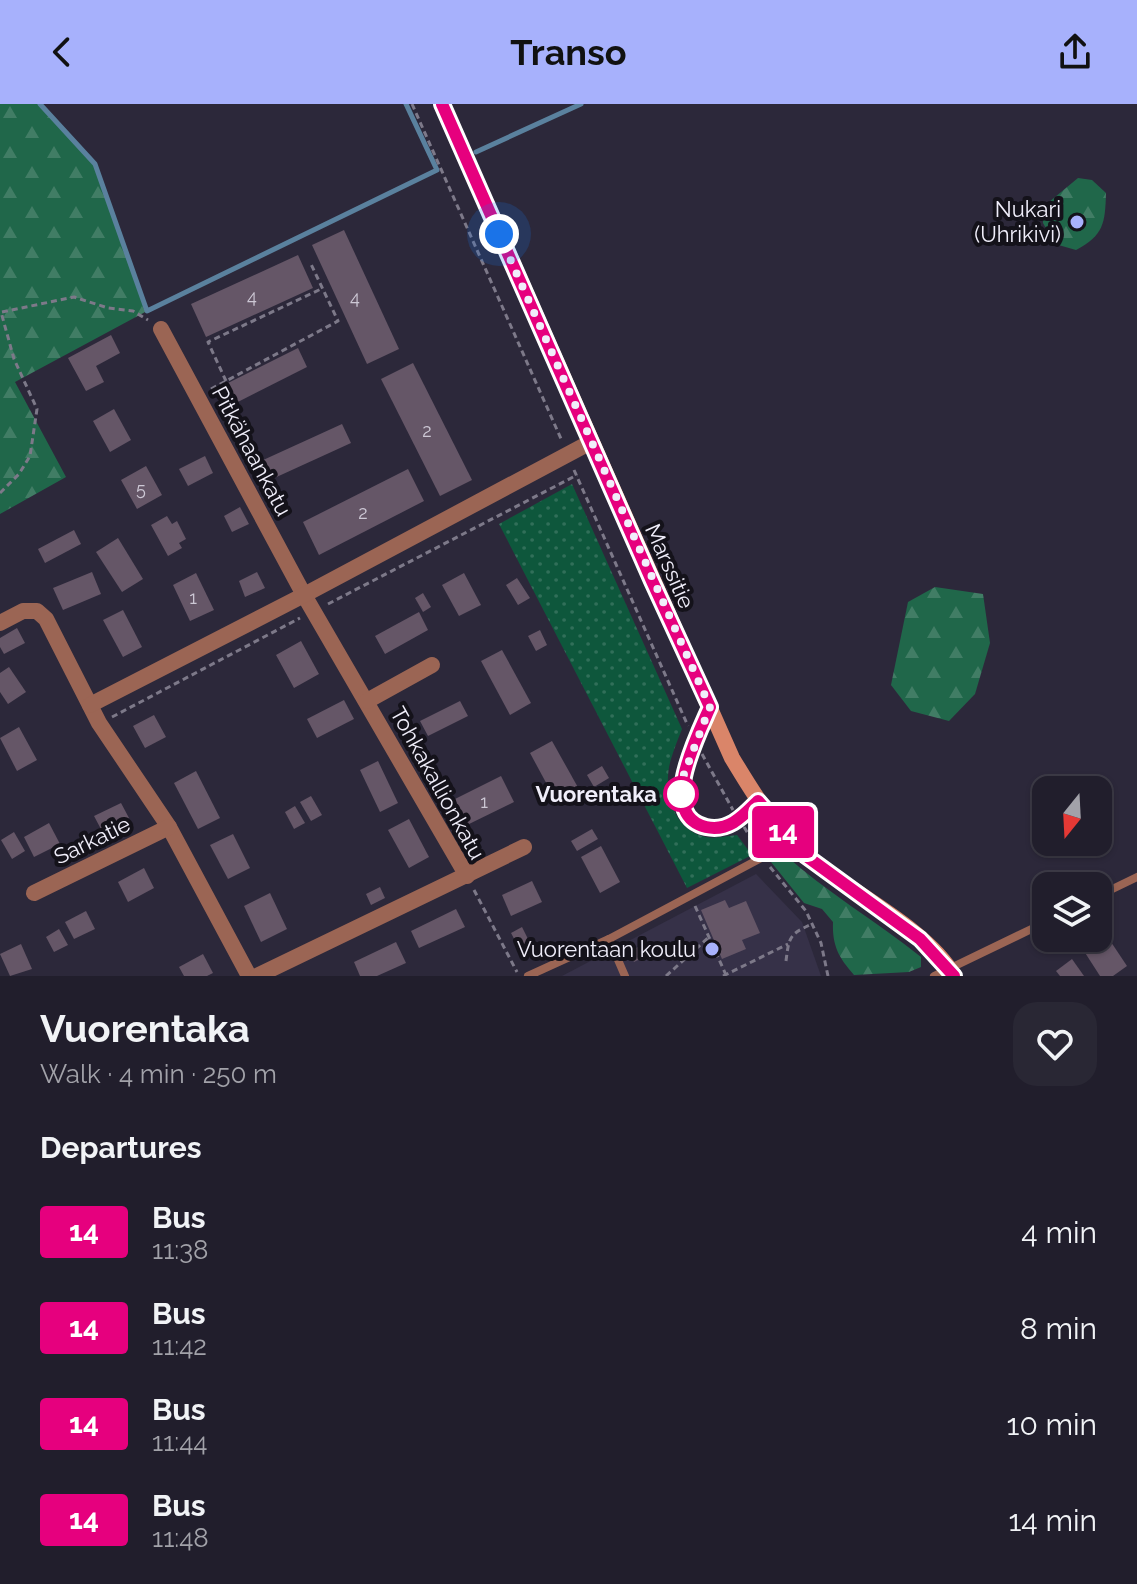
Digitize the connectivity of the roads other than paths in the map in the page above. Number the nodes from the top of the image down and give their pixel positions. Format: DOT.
graph roads {
  1 [pos="442,104"];
  2 [pos="161,329"];
  3 [pos="591,442"];
  4 [pos="304,595"];
  5 [pos="0,623"];
  6 [pos="432,665"];
  7 [pos="367,701"];
  8 [pos="90,705"];
  9 [pos="710,707"];
  10 [pos="758,801"];
  11 [pos="169,827"];
  12 [pos="788,838"];
  13 [pos="524,847"];
  14 [pos="467,876"];
  15 [pos="1137,877"];
  16 [pos="1112,889"];
  17 [pos="34,893"];
  18 [pos="1032,929"];
  19 [pos="609,939"];
  20 [pos="946,974"];
  21 [pos="249,976"];
  22 [pos="257,976"];
  23 [pos="528,976"];
  24 [pos="625,976"];
  1 -- 3 [label="main road, Marssitie"];
  2 -- 4 [label="street, Pitkähaankatu"];
  3 -- 4 [label="street"];
  3 -- 9 [label="main road, Marssitie"];
  4 -- 7 [label="street, Tohkakallionkatu"];
  4 -- 8 [label="street"];
  5 -- 8 [label="street"];
  6 -- 7 [label="street"];
  7 -- 14 [label="street, Tohkakallionkatu"];
  8 -- 11 [label="street"];
  9 -- 10 [label="main road, Marssitie"];
  9 -- 10 [label="lane"];
  10 -- 12 [label="main road, Marssitie"];
  11 -- 17 [label="street, Sarkatie"];
  11 -- 21 [label="street"];
  12 -- 19 [label="lane"];
  12 -- 20 [label="main road, Marssitie"];
  13 -- 14 [label="street"];
  14 -- 22 [label="street, Tohkakallionkatu"];
  15 -- 16 [label="lane"];
  18 -- 20 [label="lane"];
  19 -- 23 [label="lane"];
  19 -- 24 [label="lane"];
}
